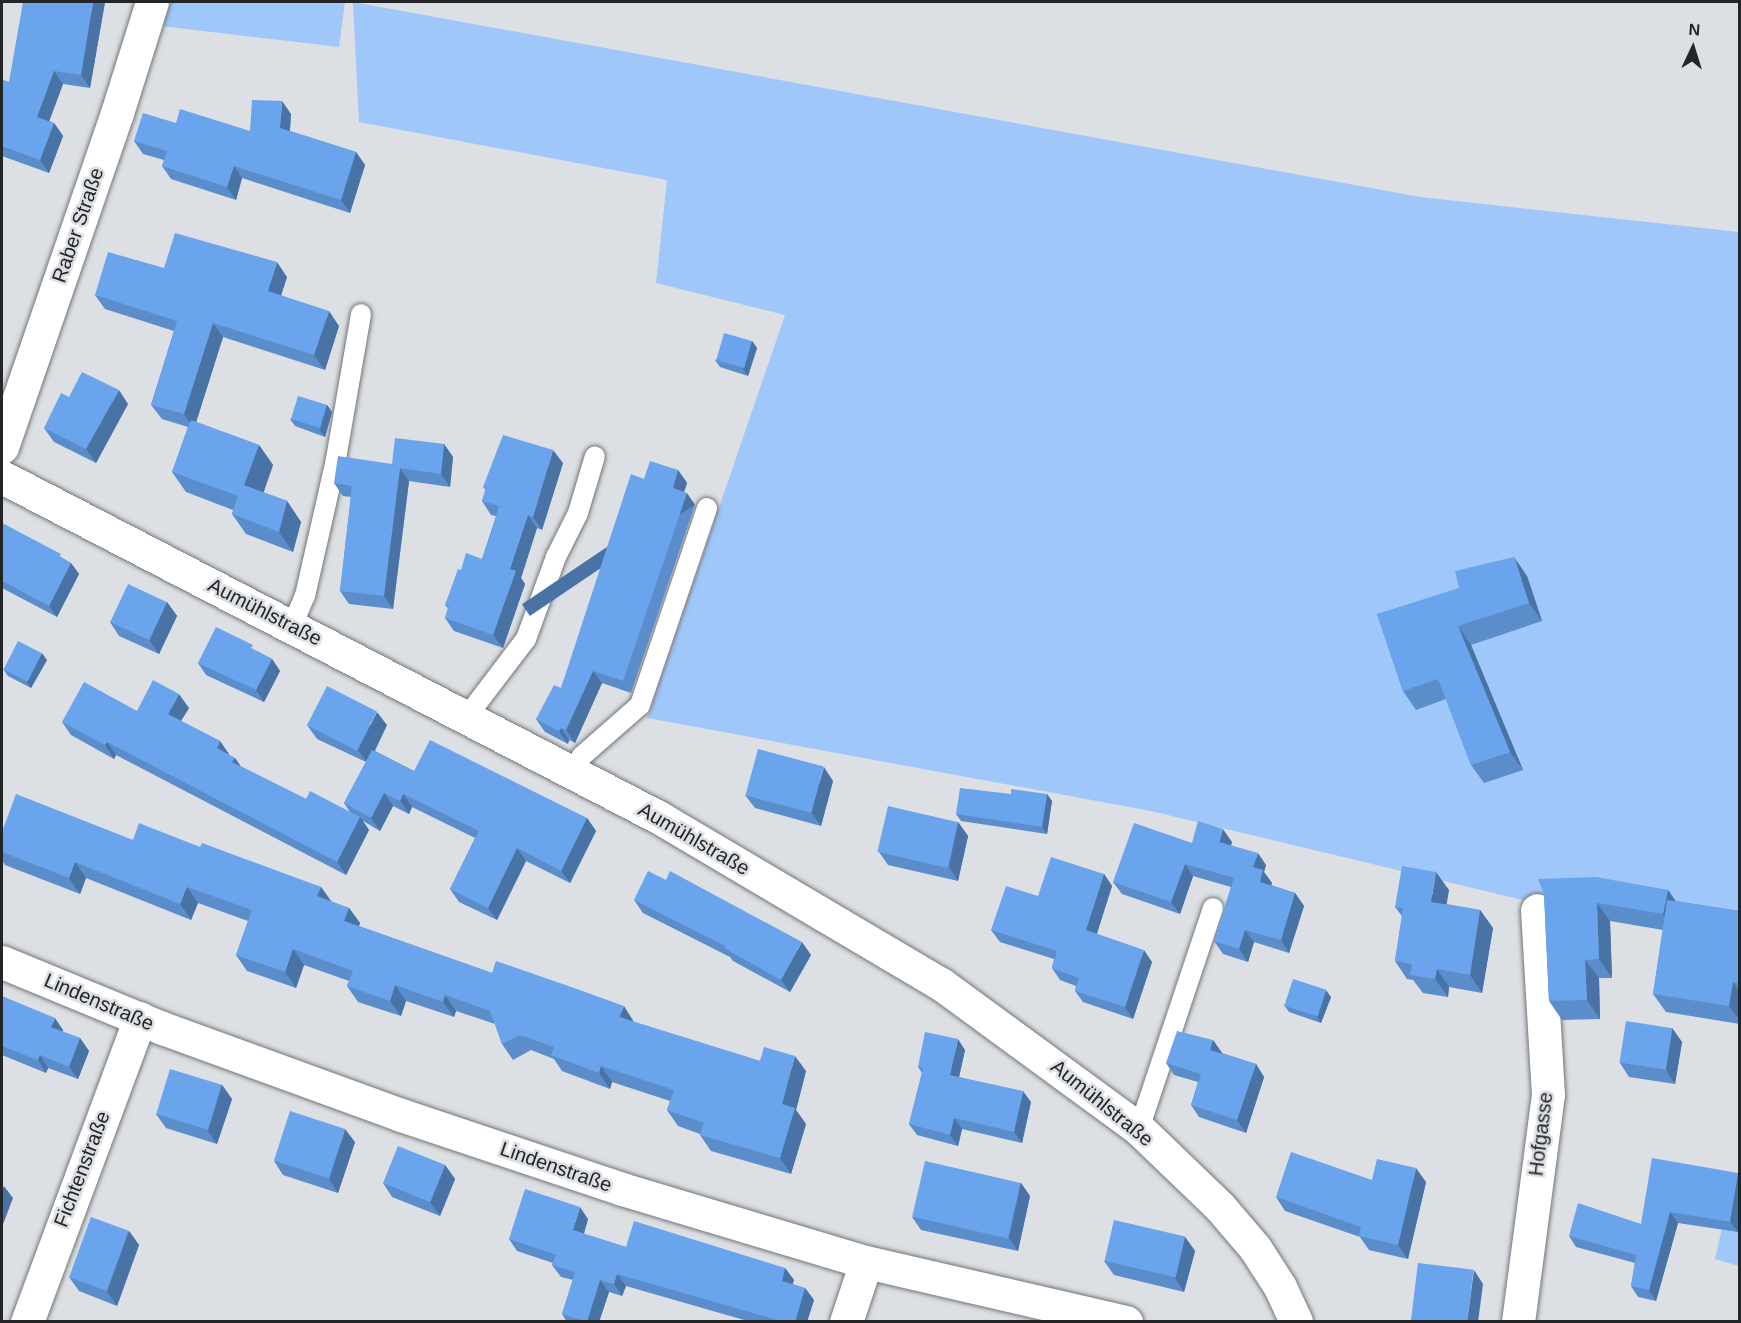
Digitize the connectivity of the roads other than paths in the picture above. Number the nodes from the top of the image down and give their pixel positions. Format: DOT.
graph roads {
  1 [pos="152,2"];
  2 [pos="361,314"];
  3 [pos="2,447"];
  4 [pos="595,456"];
  5 [pos="2,477"];
  6 [pos="707,508"];
  7 [pos="292,626"];
  8 [pos="465,719"];
  9 [pos="573,772"];
  10 [pos="1213,908"];
  11 [pos="1537,910"];
  12 [pos="2,962"];
  13 [pos="140,1018"];
  14 [pos="1139,1129"];
  15 [pos="866,1262"];
  16 [pos="27,1322"];
  17 [pos="846,1322"];
  18 [pos="1126,1322"];
  19 [pos="1296,1322"];
  20 [pos="1518,1322"];
  1 -- 3 [label="street, Raber Straße"];
  2 -- 7 [label="lane"];
  4 -- 8 [label="lane"];
  5 -- 7 [label="street, Aumühlstraße"];
  6 -- 9 [label="lane"];
  7 -- 8 [label="street, Aumühlstraße"];
  8 -- 9 [label="street, Aumühlstraße"];
  9 -- 14 [label="street, Aumühlstraße"];
  10 -- 14 [label="lane"];
  11 -- 20 [label="street, Hofgasse"];
  12 -- 13 [label="street, Lindenstraße"];
  13 -- 15 [label="street, Lindenstraße"];
  13 -- 16 [label="street, Fichtenstraße"];
  14 -- 19 [label="street, Aumühlstraße"];
  15 -- 17 [label="street"];
  15 -- 18 [label="street, Lindenstraße"];
}
